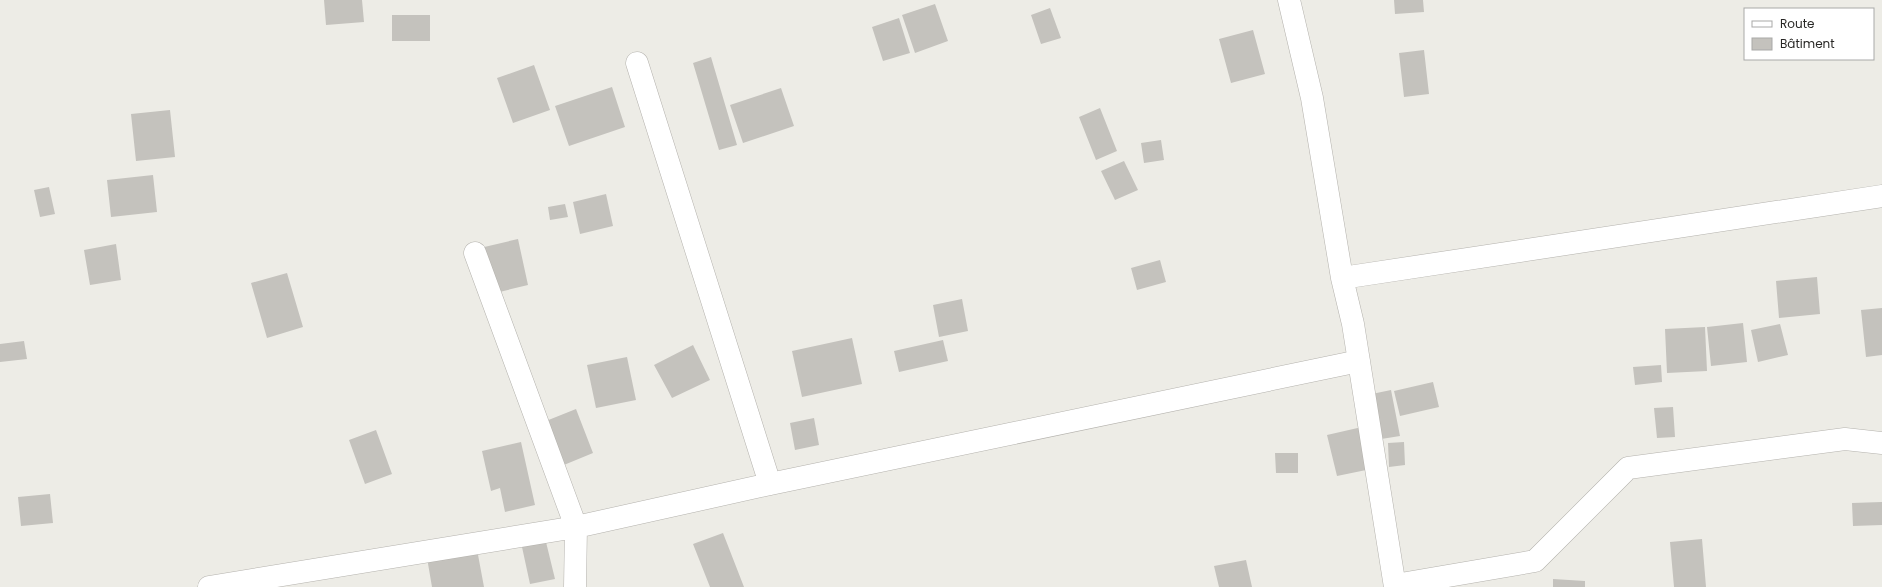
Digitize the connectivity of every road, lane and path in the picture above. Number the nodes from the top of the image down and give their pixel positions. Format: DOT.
graph roads {
  1 [pos="1289,0"];
  2 [pos="637,63"];
  3 [pos="1882,196"];
  4 [pos="475,253"];
  5 [pos="1342,278"];
  6 [pos="1359,361"];
  7 [pos="1882,434"];
  8 [pos="1845,439"];
  9 [pos="1882,443"];
  10 [pos="770,484"];
  11 [pos="576,527"];
  12 [pos="1395,586"];
  13 [pos="209,587"];
  14 [pos="575,587"];
  1 -- 5 [label="street"];
  2 -- 10 [label="street"];
  3 -- 5 [label="street"];
  4 -- 11 [label="street"];
  5 -- 6 [label="street"];
  6 -- 10 [label="street"];
  6 -- 12 [label="street"];
  7 -- 8 [label="street"];
  8 -- 9 [label="street"];
  8 -- 12 [label="street"];
  10 -- 11 [label="street"];
  11 -- 13 [label="street"];
  11 -- 14 [label="street"];
}
